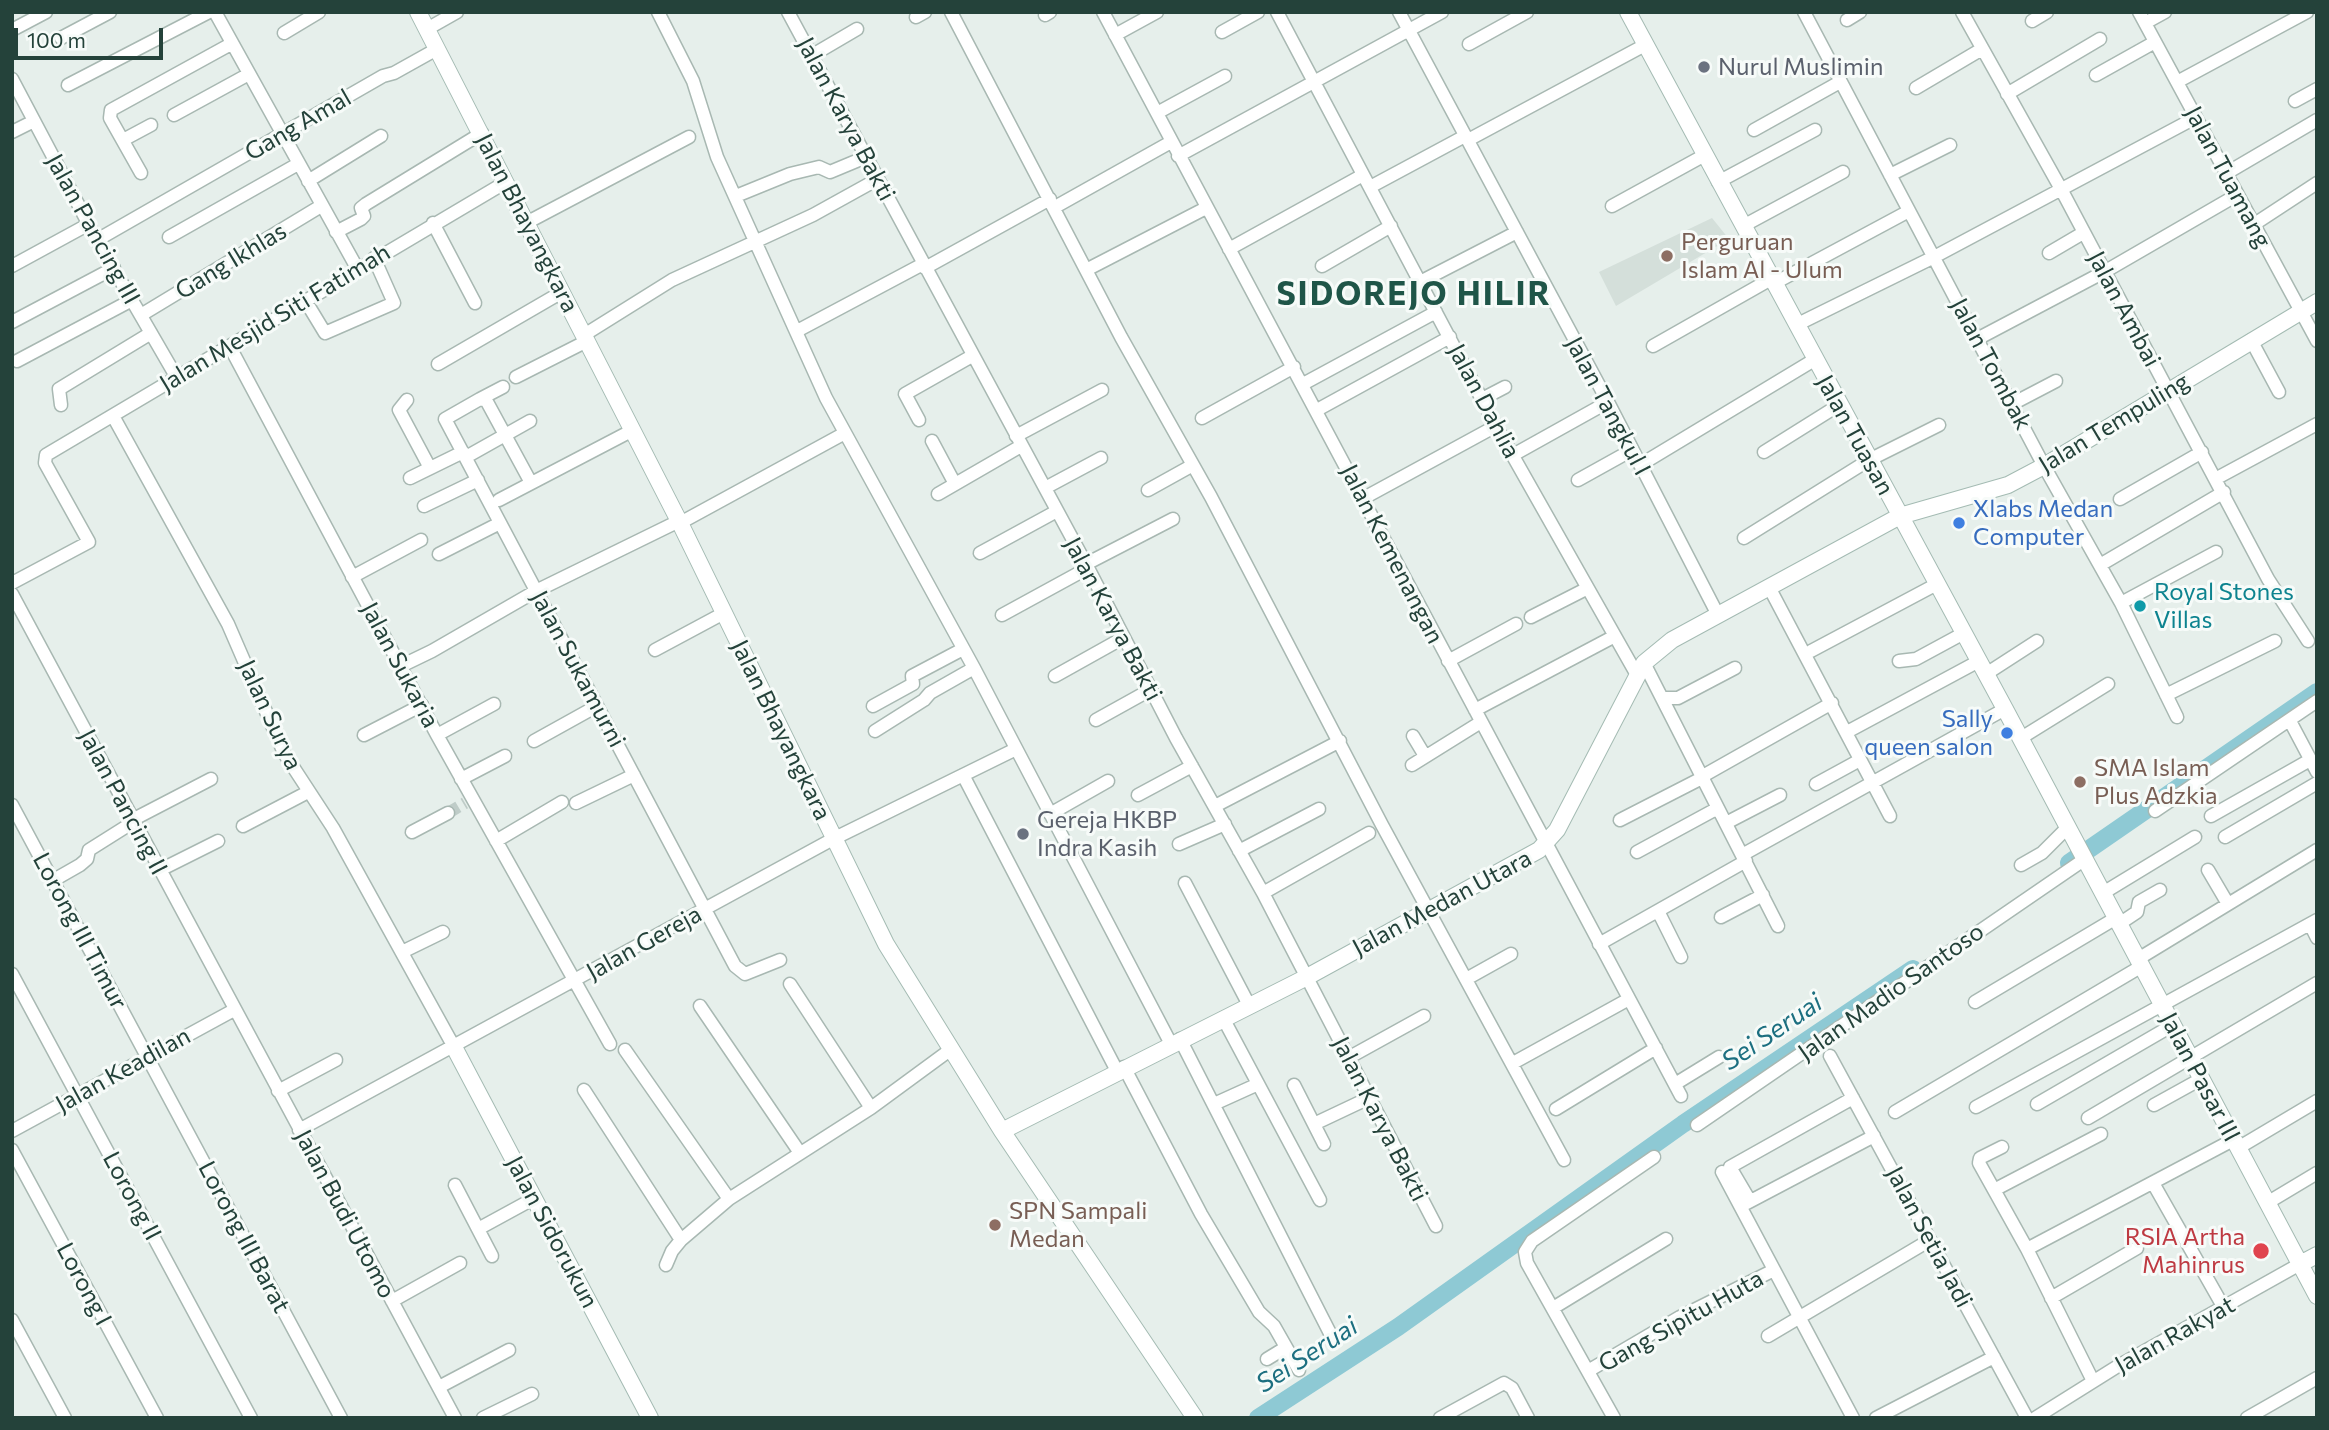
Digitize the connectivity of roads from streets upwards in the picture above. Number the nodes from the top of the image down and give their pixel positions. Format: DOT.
graph roads {
  1 [pos="46,12"];
  2 [pos="110,12"];
  3 [pos="209,12"];
  4 [pos="215,12"];
  5 [pos="319,12"];
  6 [pos="418,12"];
  7 [pos="457,12"];
  8 [pos="659,12"];
  9 [pos="788,12"];
  10 [pos="951,12"];
  11 [pos="1103,12"];
  12 [pos="1157,12"];
  13 [pos="1258,12"];
  14 [pos="1277,12"];
  15 [pos="1399,12"];
  16 [pos="1442,12"];
  17 [pos="1527,12"];
  18 [pos="1628,12"];
  19 [pos="1804,12"];
  20 [pos="1860,12"];
  21 [pos="1962,12"];
  22 [pos="2047,12"];
  23 [pos="2165,12"];
  24 [pos="2307,12"];
  25 [pos="2142,18"];
  26 [pos="1847,20"];
  27 [pos="2032,20"];
  28 [pos="427,29"];
  29 [pos="857,29"];
  30 [pos="12,30"];
  31 [pos="1408,30"];
  32 [pos="1222,32"];
  33 [pos="284,33"];
  34 [pos="1115,35"];
  35 [pos="61,38"];
  36 [pos="2100,39"];
  37 [pos="2155,42"];
  38 [pos="231,44"];
  39 [pos="1469,44"];
  40 [pos="1645,45"];
  41 [pos="437,49"];
  42 [pos="1982,49"];
  43 [pos="811,56"];
  44 [pos="248,74"];
  45 [pos="2096,75"];
  46 [pos="1225,76"];
  47 [pos="12,79"];
  48 [pos="1314,80"];
  49 [pos="1840,82"];
  50 [pos="2176,82"];
  51 [pos="68,85"];
  52 [pos="1916,88"];
  53 [pos="2317,89"];
  54 [pos="2007,94"];
  55 [pos="2295,101"];
  56 [pos="1157,113"];
  57 [pos="174,115"];
  58 [pos="2196,118"];
  59 [pos="2317,120"];
  60 [pos="34,121"];
  61 [pos="151,125"];
  62 [pos="1754,130"];
  63 [pos="1815,130"];
  64 [pos="12,132"];
  65 [pos="482,133"];
  66 [pos="282,134"];
  67 [pos="381,136"];
  68 [pos="689,137"];
  69 [pos="1466,138"];
  70 [pos="123,140"];
  71 [pos="1171,142"];
  72 [pos="1950,145"];
  73 [pos="1178,156"];
  74 [pos="1703,156"];
  75 [pos="866,157"];
  76 [pos="298,164"];
  77 [pos="1843,172"];
  78 [pos="141,173"];
  79 [pos="1363,174"];
  80 [pos="2225,174"];
  81 [pos="1890,175"];
  82 [pos="878,179"];
  83 [pos="308,181"];
  84 [pos="506,182"];
  85 [pos="1718,182"];
  86 [pos="2317,183"];
  87 [pos="1370,187"];
  88 [pos="2061,189"];
  89 [pos="2237,195"];
  90 [pos="736,196"];
  91 [pos="1052,203"];
  92 [pos="321,206"];
  93 [pos="1612,206"];
  94 [pos="1206,208"];
  95 [pos="1909,211"];
  96 [pos="527,222"];
  97 [pos="433,223"];
  98 [pos="89,224"];
  99 [pos="2253,225"];
  100 [pos="1391,226"];
  101 [pos="1743,226"];
  102 [pos="336,232"];
  103 [pos="1517,232"];
  104 [pos="2083,233"];
  105 [pos="169,237"];
  106 [pos="97,240"];
  107 [pos="757,242"];
  108 [pos="1229,249"];
  109 [pos="2049,253"];
  110 [pos="1934,257"];
  111 [pos="374,258"];
  112 [pos="12,265"];
  113 [pos="924,266"];
  114 [pos="1322,266"];
  115 [pos="114,268"];
  116 [pos="357,268"];
  117 [pos="1088,269"];
  118 [pos="2104,272"];
  119 [pos="1772,281"];
  120 [pos="1420,282"];
  121 [pos="562,292"];
  122 [pos="132,300"];
  123 [pos="305,300"];
  124 [pos="2317,302"];
  125 [pos="475,303"];
  126 [pos="2301,311"];
  127 [pos="1436,312"];
  128 [pos="141,315"];
  129 [pos="12,322"];
  130 [pos="1796,325"];
  131 [pos="797,331"];
  132 [pos="151,333"];
  133 [pos="1450,337"];
  134 [pos="585,338"];
  135 [pos="1979,338"];
  136 [pos="2251,341"];
  137 [pos="2317,341"];
  138 [pos="1653,346"];
  139 [pos="230,347"];
  140 [pos="972,356"];
  141 [pos="1814,360"];
  142 [pos="17,361"];
  143 [pos="438,364"];
  144 [pos="1294,367"];
  145 [pos="516,377"];
  146 [pos="177,378"];
  147 [pos="2056,381"];
  148 [pos="1303,384"];
  149 [pos="503,387"];
  150 [pos="1505,387"];
  151 [pos="1102,390"];
  152 [pos="2168,390"];
  153 [pos="2279,392"];
  154 [pos="1482,399"];
  155 [pos="407,400"];
  156 [pos="480,400"];
  157 [pos="1608,402"];
  158 [pos="61,404"];
  159 [pos="2012,404"];
  160 [pos="1839,405"];
  161 [pos="1317,410"];
  162 [pos="113,416"];
  163 [pos="1202,418"];
  164 [pos="919,420"];
  165 [pos="530,421"];
  166 [pos="2317,424"];
  167 [pos="1938,425"];
  168 [pos="1496,426"];
  169 [pos="633,430"];
  170 [pos="845,433"];
  171 [pos="505,435"];
  172 [pos="932,441"];
  173 [pos="1019,441"];
  174 [pos="1632,450"];
  175 [pos="1764,452"];
  176 [pos="2202,452"];
  177 [pos="465,454"];
  178 [pos="1513,455"];
  179 [pos="1101,458"];
  180 [pos="1869,460"];
  181 [pos="1193,465"];
  182 [pos="1640,465"];
  183 [pos="2044,466"];
  184 [pos="430,468"];
  185 [pos="410,478"];
  186 [pos="2217,478"];
  187 [pos="478,480"];
  188 [pos="1578,480"];
  189 [pos="530,481"];
  190 [pos="955,484"];
  191 [pos="1045,488"];
  192 [pos="1148,490"];
  193 [pos="2224,492"];
  194 [pos="938,494"];
  195 [pos="1362,499"];
  196 [pos="2120,499"];
  197 [pos="499,500"];
  198 [pos="424,506"];
  199 [pos="1057,511"];
  200 [pos="1900,516"];
  201 [pos="1173,519"];
  202 [pos="680,522"];
  203 [pos="500,523"];
  204 [pos="1744,538"];
  205 [pos="421,540"];
  206 [pos="2216,552"];
  207 [pos="980,553"];
  208 [pos="439,554"];
  209 [pos="2099,565"];
  210 [pos="1087,566"];
  211 [pos="352,577"];
  212 [pos="12,583"];
  213 [pos="1937,584"];
  214 [pos="1769,587"];
  215 [pos="1586,589"];
  216 [pos="536,591"];
  217 [pos="12,594"];
  218 [pos="2121,603"];
  219 [pos="724,613"];
  220 [pos="1002,615"];
  221 [pos="1717,615"];
  222 [pos="1861,616"];
  223 [pos="1531,617"];
  224 [pos="1516,624"];
  225 [pos="1964,633"];
  226 [pos="1613,637"];
  227 [pos="1123,638"];
  228 [pos="2037,641"];
  229 [pos="2275,641"];
  230 [pos="2308,641"];
  231 [pos="963,649"];
  232 [pos="1806,649"];
  233 [pos="655,650"];
  234 [pos="1899,661"];
  235 [pos="1448,662"];
  236 [pos="401,666"];
  237 [pos="974,668"];
  238 [pos="1735,668"];
  239 [pos="1983,668"];
  240 [pos="1640,669"];
  241 [pos="1055,676"];
  242 [pos="2108,684"];
  243 [pos="1150,690"];
  244 [pos="2166,695"];
  245 [pos="1662,698"];
  246 [pos="2317,701"];
  247 [pos="1832,703"];
  248 [pos="494,704"];
  249 [pos="422,705"];
  250 [pos="597,706"];
  251 [pos="873,706"];
  252 [pos="2005,709"];
  253 [pos="1478,716"];
  254 [pos="2177,717"];
  255 [pos="1096,720"];
  256 [pos="2290,721"];
  257 [pos="875,731"];
  258 [pos="1847,732"];
  259 [pos="364,734"];
  260 [pos="437,735"];
  261 [pos="1413,736"];
  262 [pos="2021,738"];
  263 [pos="534,741"];
  264 [pos="1340,741"];
  265 [pos="1016,749"];
  266 [pos="1425,755"];
  267 [pos="505,756"];
  268 [pos="1860,760"];
  269 [pos="2310,760"];
  270 [pos="1412,765"];
  271 [pos="1192,766"];
  272 [pos="2317,772"];
  273 [pos="634,775"];
  274 [pos="963,775"];
  275 [pos="1702,777"];
  276 [pos="211,779"];
  277 [pos="461,779"];
  278 [pos="1108,781"];
  279 [pos="2317,783"];
  280 [pos="1816,784"];
  281 [pos="1872,784"];
  282 [pos="308,792"];
  283 [pos="1780,794"];
  284 [pos="1138,795"];
  285 [pos="562,802"];
  286 [pos="576,803"];
  287 [pos="12,805"];
  288 [pos="1215,806"];
  289 [pos="1718,807"];
  290 [pos="1319,809"];
  291 [pos="2155,811"];
  292 [pos="448,813"];
  293 [pos="1050,814"];
  294 [pos="1890,816"];
  295 [pos="2211,816"];
  296 [pos="134,820"];
  297 [pos="1620,820"];
  298 [pos="1726,823"];
  299 [pos="1224,824"];
  300 [pos="243,827"];
  301 [pos="412,832"];
  302 [pos="2071,832"];
  303 [pos="1369,833"];
  304 [pos="2195,836"];
  305 [pos="2225,837"];
  306 [pos="834,839"];
  307 [pos="218,841"];
  308 [pos="496,841"];
  309 [pos="1179,844"];
  310 [pos="1545,845"];
  311 [pos="2317,850"];
  312 [pos="1239,851"];
  313 [pos="1637,852"];
  314 [pos="1744,858"];
  315 [pos="2084,858"];
  316 [pos="2021,865"];
  317 [pos="160,870"];
  318 [pos="2208,870"];
  319 [pos="52,881"];
  320 [pos="1185,883"];
  321 [pos="2160,890"];
  322 [pos="2103,893"];
  323 [pos="1263,894"];
  324 [pos="1763,895"];
  325 [pos="2228,904"];
  326 [pos="706,908"];
  327 [pos="1431,911"];
  328 [pos="1658,911"];
  329 [pos="1721,917"];
  330 [pos="2118,921"];
  331 [pos="2313,922"];
  332 [pos="1779,926"];
  333 [pos="443,932"];
  334 [pos="2317,938"];
  335 [pos="1600,944"];
  336 [pos="402,952"];
  337 [pos="1511,954"];
  338 [pos="1681,957"];
  339 [pos="780,960"];
  340 [pos="2140,963"];
  341 [pos="12,974"];
  342 [pos="1307,977"];
  343 [pos="1468,978"];
  344 [pos="575,982"];
  345 [pos="2317,983"];
  346 [pos="790,984"];
  347 [pos="1629,999"];
  348 [pos="1975,1002"];
  349 [pos="2161,1004"];
  350 [pos="1249,1005"];
  351 [pos="700,1006"];
  352 [pos="234,1010"];
  353 [pos="1424,1016"];
  354 [pos="1223,1018"];
  355 [pos="2173,1025"];
  356 [pos="1176,1041"];
  357 [pos="610,1044"];
  358 [pos="1654,1044"];
  359 [pos="454,1047"];
  360 [pos="625,1050"];
  361 [pos="950,1050"];
  362 [pos="1720,1056"];
  363 [pos="1830,1056"];
  364 [pos="148,1057"];
  365 [pos="1348,1058"];
  366 [pos="336,1060"];
  367 [pos="2191,1060"];
  368 [pos="1513,1063"];
  369 [pos="1121,1069"];
  370 [pos="2201,1079"];
  371 [pos="1256,1084"];
  372 [pos="1675,1084"];
  373 [pos="1294,1086"];
  374 [pos="584,1090"];
  375 [pos="278,1091"];
  376 [pos="78,1095"];
  377 [pos="1681,1096"];
  378 [pos="1369,1098"];
  379 [pos="1853,1098"];
  380 [pos="2317,1101"];
  381 [pos="1214,1104"];
  382 [pos="2037,1104"];
  383 [pos="1556,1105"];
  384 [pos="2154,1105"];
  385 [pos="1976,1107"];
  386 [pos="871,1108"];
  387 [pos="1895,1112"];
  388 [pos="2088,1118"];
  389 [pos="1314,1124"];
  390 [pos="1697,1125"];
  391 [pos="299,1130"];
  392 [pos="12,1131"];
  393 [pos="1002,1131"];
  394 [pos="2101,1134"];
  395 [pos="1874,1136"];
  396 [pos="1324,1144"];
  397 [pos="2236,1144"];
  398 [pos="2002,1147"];
  399 [pos="12,1150"];
  400 [pos="800,1153"];
  401 [pos="1654,1157"];
  402 [pos="1564,1160"];
  403 [pos="1722,1172"];
  404 [pos="2317,1173"];
  405 [pos="2153,1183"];
  406 [pos="455,1185"];
  407 [pos="1994,1191"];
  408 [pos="533,1199"];
  409 [pos="729,1199"];
  410 [pos="1320,1200"];
  411 [pos="2267,1203"];
  412 [pos="1746,1204"];
  413 [pos="1436,1227"];
  414 [pos="478,1229"];
  415 [pos="1666,1239"];
  416 [pos="681,1240"];
  417 [pos="1930,1240"];
  418 [pos="2137,1248"];
  419 [pos="2027,1249"];
  420 [pos="2317,1255"];
  421 [pos="492,1256"];
  422 [pos="460,1263"];
  423 [pos="2300,1264"];
  424 [pos="666,1265"];
  425 [pos="1774,1270"];
  426 [pos="2317,1296"];
  427 [pos="2051,1298"];
  428 [pos="392,1301"];
  429 [pos="1553,1308"];
  430 [pos="2224,1308"];
  431 [pos="1798,1316"];
  432 [pos="12,1320"];
  433 [pos="1768,1336"];
  434 [pos="1334,1341"];
  435 [pos="1285,1348"];
  436 [pos="509,1350"];
  437 [pos="1994,1357"];
  438 [pos="1267,1359"];
  439 [pos="1299,1370"];
  440 [pos="1588,1371"];
  441 [pos="2317,1378"];
  442 [pos="2093,1381"];
  443 [pos="439,1387"];
  444 [pos="532,1394"];
  445 [pos="646,1416"];
  446 [pos="65,1418"];
  447 [pos="157,1418"];
  448 [pos="251,1418"];
  449 [pos="341,1418"];
  450 [pos="455,1418"];
  451 [pos="483,1418"];
  452 [pos="1195,1418"];
  453 [pos="1440,1418"];
  454 [pos="1528,1418"];
  455 [pos="1614,1418"];
  456 [pos="1853,1418"];
  457 [pos="1876,1418"];
  458 [pos="2026,1418"];
  459 [pos="2035,1418"];
  460 [pos="2246,1418"];
  1 -- 30 [label="street"];
  2 -- 35 [label="street"];
  3 -- 51 [label="street"];
  4 -- 38 [label="street"];
  5 -- 33 [label="street"];
  6 -- 28 [label="street, Jalan Bhayangkara"];
  7 -- 28 [label="street"];
  8 -- 90 [label="street"];
  9 -- 43 [label="street, Jalan Karya Bakti"];
  10 -- 91 [label="street"];
  11 -- 34 [label="street, Jalan Kemenangan"];
  12 -- 34 [label="street"];
  13 -- 32 [label="street"];
  14 -- 48 [label="street, Jalan Dahlia"];
  15 -- 31 [label="street, Jalan Tangkul I"];
  16 -- 31 [label="street"];
  17 -- 39 [label="street"];
  18 -- 40 [label="street, Jalan Tuasan"];
  19 -- 49 [label="street, Jalan Tombak"];
  20 -- 26 [label="street"];
  21 -- 42 [label="street, Jalan Ambai"];
  22 -- 27 [label="street"];
  23 -- 25 [label="street"];
  24 -- 50 [label="street"];
  25 -- 37 [label="street, Jalan Tuamang"];
  28 -- 41 [label="street, Jalan Bhayangkara"];
  29 -- 43 [label="street"];
  31 -- 48 [label="street"];
  31 -- 69 [label="street, Jalan Tangkul I"];
  34 -- 56 [label="street, Jalan Kemenangan"];
  36 -- 54 [label="street"];
  37 -- 45 [label="street"];
  37 -- 50 [label="street, Jalan Tuamang"];
  38 -- 44 [label="street"];
  38 -- 70 [label="street"];
  40 -- 69 [label="street"];
  40 -- 74 [label="street, Jalan Tuasan"];
  41 -- 65 [label="street, Jalan Bhayangkara"];
  41 -- 66 [label="street, Gang Amal"];
  42 -- 52 [label="street"];
  42 -- 54 [label="street, Jalan Ambai"];
  43 -- 75 [label="street, Jalan Karya Bakti"];
  44 -- 57 [label="street"];
  44 -- 66 [label="street"];
  46 -- 56 [label="street"];
  47 -- 60 [label="street, Jalan Pancing III"];
  48 -- 73 [label="street"];
  48 -- 79 [label="street, Jalan Dahlia"];
  49 -- 62 [label="street"];
  49 -- 81 [label="street, Jalan Tombak"];
  50 -- 58 [label="street, Jalan Tuamang"];
  53 -- 55 [label="street"];
  54 -- 88 [label="street, Jalan Ambai"];
  56 -- 71 [label="street, Jalan Kemenangan"];
  58 -- 80 [label="street, Jalan Tuamang"];
  58 -- 88 [label="street"];
  59 -- 80 [label="street"];
  60 -- 64 [label="street"];
  60 -- 98 [label="street, Jalan Pancing III"];
  61 -- 70 [label="street"];
  63 -- 85 [label="street"];
  65 -- 84 [label="street, Jalan Bhayangkara"];
  65 -- 102 [label="street"];
  66 -- 76 [label="street"];
  66 -- 106 [label="street, Gang Amal"];
  67 -- 83 [label="street"];
  68 -- 96 [label="street"];
  69 -- 87 [label="street"];
  69 -- 103 [label="street, Jalan Tangkul I"];
  70 -- 78 [label="street"];
  71 -- 73 [label="street, Jalan Kemenangan"];
  71 -- 91 [label="street"];
  72 -- 81 [label="street"];
  73 -- 94 [label="street, Jalan Kemenangan"];
  74 -- 85 [label="street, Jalan Tuasan"];
  74 -- 93 [label="street"];
  75 -- 82 [label="street, Jalan Karya Bakti"];
  75 -- 90 [label="street"];
  76 -- 83 [label="street"];
  76 -- 105 [label="street"];
  77 -- 101 [label="street"];
  79 -- 87 [label="street, Jalan Dahlia"];
  79 -- 108 [label="street"];
  80 -- 89 [label="street, Jalan Tuamang"];
  81 -- 95 [label="street, Jalan Tombak"];
  82 -- 107 [label="street"];
  82 -- 113 [label="street, Jalan Karya Bakti"];
  83 -- 92 [label="street"];
  84 -- 96 [label="street, Jalan Bhayangkara"];
  84 -- 97 [label="street, Jalan Mesjid Siti Fatimah"];
  85 -- 101 [label="street, Jalan Tuasan"];
  86 -- 99 [label="street"];
  87 -- 100 [label="street, Jalan Dahlia"];
  88 -- 104 [label="street, Jalan Ambai"];
  88 -- 110 [label="street"];
  89 -- 99 [label="street, Jalan Tuamang"];
  89 -- 118 [label="street"];
  90 -- 107 [label="street"];
  91 -- 113 [label="street"];
  91 -- 117 [label="street"];
  92 -- 102 [label="street"];
  92 -- 128 [label="street, Gang Ikhlas"];
  94 -- 108 [label="street, Jalan Kemenangan"];
  94 -- 117 [label="street"];
  95 -- 110 [label="street, Jalan Tombak"];
  95 -- 119 [label="street"];
  96 -- 121 [label="street, Jalan Bhayangkara"];
  97 -- 111 [label="street, Jalan Mesjid Siti Fatimah"];
  97 -- 125 [label="street"];
  98 -- 106 [label="street, Jalan Pancing III"];
  98 -- 112 [label="street"];
  99 -- 126 [label="street, Jalan Tuamang"];
  100 -- 114 [label="street"];
  100 -- 120 [label="street, Jalan Dahlia"];
  101 -- 119 [label="street, Jalan Tuasan"];
  102 -- 116 [label="street"];
  103 -- 120 [label="street"];
  103 -- 157 [label="street, Jalan Tangkul I"];
  104 -- 109 [label="street"];
  104 -- 118 [label="street, Jalan Ambai"];
  106 -- 115 [label="street, Jalan Pancing III"];
  107 -- 131 [label="street"];
  107 -- 134 [label="street"];
  108 -- 144 [label="street, Jalan Kemenangan"];
  110 -- 130 [label="street"];
  110 -- 135 [label="street, Jalan Tombak"];
  111 -- 116 [label="street, Jalan Mesjid Siti Fatimah"];
  111 -- 123 [label="street"];
  113 -- 131 [label="street"];
  113 -- 140 [label="street, Jalan Karya Bakti"];
  115 -- 122 [label="street, Jalan Pancing III"];
  115 -- 129 [label="street"];
  116 -- 123 [label="street, Jalan Mesjid Siti Fatimah"];
  117 -- 181 [label="street"];
  118 -- 135 [label="street"];
  118 -- 152 [label="street, Jalan Ambai"];
  119 -- 130 [label="street, Jalan Tuasan"];
  119 -- 138 [label="street"];
  120 -- 127 [label="street, Jalan Dahlia"];
  121 -- 134 [label="street, Jalan Bhayangkara"];
  121 -- 143 [label="street"];
  122 -- 128 [label="street, Jalan Pancing III"];
  122 -- 142 [label="street"];
  123 -- 139 [label="street, Jalan Mesjid Siti Fatimah"];
  124 -- 126 [label="street, Jalan Tempuling"];
  126 -- 136 [label="street, Jalan Tempuling"];
  126 -- 137 [label="street, Jalan Tuamang"];
  127 -- 133 [label="street, Jalan Dahlia"];
  127 -- 148 [label="street"];
  128 -- 132 [label="street, Jalan Pancing III"];
  130 -- 141 [label="street, Jalan Tuasan"];
  131 -- 170 [label="street"];
  132 -- 146 [label="street, Jalan Pancing III"];
  132 -- 158 [label="street"];
  133 -- 154 [label="street, Jalan Dahlia"];
  133 -- 161 [label="street"];
  134 -- 145 [label="street"];
  134 -- 169 [label="street, Jalan Bhayangkara"];
  135 -- 159 [label="street, Jalan Tombak"];
  136 -- 152 [label="street, Jalan Tempuling"];
  136 -- 153 [label="street"];
  139 -- 146 [label="street, Jalan Mesjid Siti Fatimah"];
  139 -- 211 [label="street, Jalan Sukaria"];
  140 -- 164 [label="street"];
  140 -- 173 [label="street, Jalan Karya Bakti"];
  141 -- 160 [label="street, Jalan Tuasan"];
  141 -- 182 [label="street"];
  144 -- 148 [label="street, Jalan Kemenangan"];
  144 -- 163 [label="street"];
  146 -- 162 [label="street, Jalan Mesjid Siti Fatimah"];
  147 -- 159 [label="street"];
  148 -- 161 [label="street, Jalan Kemenangan"];
  149 -- 156 [label="street"];
  150 -- 154 [label="street"];
  151 -- 173 [label="street"];
  152 -- 176 [label="street, Jalan Ambai"];
  152 -- 183 [label="street, Jalan Tempuling"];
  154 -- 168 [label="street, Jalan Dahlia"];
  155 -- 184 [label="street"];
  156 -- 171 [label="street"];
  156 -- 177 [label="street, Jalan Sukamurni"];
  157 -- 174 [label="street, Jalan Tangkul I"];
  157 -- 178 [label="street"];
  159 -- 183 [label="street, Jalan Tombak"];
  160 -- 175 [label="street"];
  160 -- 180 [label="street, Jalan Tuasan"];
  161 -- 195 [label="street, Jalan Kemenangan"];
  162 -- 212 [label="street, Jalan Mesjid Siti Fatimah"];
  162 -- 282 [label="street, Jalan Surya"];
  165 -- 171 [label="street"];
  166 -- 186 [label="street"];
  167 -- 180 [label="street"];
  168 -- 178 [label="street, Jalan Dahlia"];
  168 -- 195 [label="street"];
  169 -- 189 [label="street"];
  169 -- 202 [label="street, Jalan Bhayangkara"];
  170 -- 202 [label="street"];
  170 -- 231 [label="street"];
  171 -- 177 [label="street"];
  171 -- 189 [label="street"];
  172 -- 190 [label="street"];
  173 -- 190 [label="street"];
  173 -- 191 [label="street, Jalan Karya Bakti"];
  174 -- 182 [label="street, Jalan Tangkul I"];
  174 -- 188 [label="street"];
  176 -- 186 [label="street, Jalan Ambai"];
  176 -- 196 [label="street"];
  177 -- 184 [label="street"];
  177 -- 187 [label="street, Jalan Sukamurni"];
  178 -- 215 [label="street, Jalan Dahlia"];
  179 -- 191 [label="street"];
  180 -- 200 [label="street, Jalan Tuasan"];
  180 -- 204 [label="street"];
  181 -- 192 [label="street"];
  181 -- 264 [label="street"];
  182 -- 221 [label="street, Jalan Tangkul I"];
  183 -- 200 [label="street, Jalan Tempuling"];
  183 -- 209 [label="street, Jalan Tombak"];
  184 -- 185 [label="street"];
  186 -- 193 [label="street, Jalan Ambai"];
  187 -- 198 [label="street"];
  187 -- 203 [label="street, Jalan Sukamurni"];
  189 -- 197 [label="street"];
  190 -- 194 [label="street"];
  191 -- 199 [label="street, Jalan Karya Bakti"];
  193 -- 209 [label="street"];
  193 -- 230 [label="street, Jalan Ambai"];
  195 -- 235 [label="street, Jalan Kemenangan"];
  199 -- 207 [label="street"];
  199 -- 210 [label="street, Jalan Karya Bakti"];
  200 -- 213 [label="street, Jalan Tuasan"];
  200 -- 214 [label="street, Jalan Medan Utara"];
  201 -- 210 [label="street"];
  202 -- 216 [label="street"];
  202 -- 219 [label="street, Jalan Bhayangkara"];
  203 -- 208 [label="street"];
  203 -- 216 [label="street, Jalan Sukamurni"];
  205 -- 211 [label="street"];
  206 -- 218 [label="street"];
  209 -- 218 [label="street, Jalan Tombak"];
  210 -- 220 [label="street"];
  210 -- 227 [label="street, Jalan Karya Bakti"];
  211 -- 236 [label="street, Jalan Sukaria"];
  213 -- 225 [label="street, Jalan Tuasan"];
  213 -- 232 [label="street"];
  214 -- 221 [label="street, Jalan Medan Utara"];
  214 -- 232 [label="street"];
  215 -- 223 [label="street"];
  215 -- 226 [label="street, Jalan Dahlia"];
  216 -- 236 [label="street"];
  216 -- 250 [label="street, Jalan Sukamurni"];
  217 -- 296 [label="street, Jalan Pancing II"];
  218 -- 244 [label="street, Jalan Tombak"];
  219 -- 233 [label="street"];
  219 -- 306 [label="street, Jalan Bhayangkara"];
  221 -- 240 [label="street, Jalan Medan Utara"];
  222 -- 232 [label="street"];
  224 -- 235 [label="street"];
  225 -- 234 [label="street"];
  225 -- 239 [label="street, Jalan Tuasan"];
  226 -- 240 [label="street, Jalan Dahlia"];
  226 -- 253 [label="street"];
  227 -- 241 [label="street"];
  227 -- 243 [label="street, Jalan Karya Bakti"];
  228 -- 239 [label="street"];
  229 -- 244 [label="street"];
  231 -- 237 [label="street"];
  231 -- 251 [label="street"];
  232 -- 247 [label="street"];
  235 -- 253 [label="street, Jalan Kemenangan"];
  236 -- 249 [label="street, Jalan Sukaria"];
  237 -- 257 [label="street"];
  237 -- 265 [label="street"];
  238 -- 245 [label="street"];
  239 -- 252 [label="street, Jalan Tuasan"];
  239 -- 258 [label="street"];
  240 -- 245 [label="street, Jalan Dahlia"];
  240 -- 310 [label="street, Jalan Medan Utara"];
  242 -- 262 [label="street"];
  243 -- 255 [label="street"];
  243 -- 271 [label="street, Jalan Karya Bakti"];
  244 -- 254 [label="street, Jalan Tombak"];
  245 -- 275 [label="street, Jalan Dahlia"];
  246 -- 256 [label="street"];
  247 -- 258 [label="street"];
  247 -- 275 [label="street"];
  248 -- 260 [label="street"];
  249 -- 259 [label="street"];
  249 -- 260 [label="street, Jalan Sukaria"];
  250 -- 263 [label="street"];
  250 -- 273 [label="street, Jalan Sukamurni"];
  252 -- 262 [label="street, Jalan Tuasan"];
  252 -- 281 [label="street"];
  253 -- 266 [label="street"];
  253 -- 310 [label="street, Jalan Kemenangan"];
  256 -- 269 [label="street"];
  256 -- 291 [label="street"];
  258 -- 268 [label="street"];
  260 -- 277 [label="street, Jalan Sukaria"];
  261 -- 266 [label="street"];
  262 -- 302 [label="street, Jalan Tuasan"];
  264 -- 288 [label="street"];
  264 -- 327 [label="street"];
  265 -- 274 [label="street, Jalan Gereja"];
  265 -- 293 [label="street"];
  266 -- 270 [label="street"];
  267 -- 277 [label="street"];
  268 -- 280 [label="street"];
  268 -- 281 [label="street"];
  269 -- 272 [label="street"];
  269 -- 295 [label="street"];
  271 -- 284 [label="street"];
  271 -- 288 [label="street, Jalan Karya Bakti"];
  273 -- 286 [label="street"];
  273 -- 326 [label="street, Jalan Sukamurni"];
  274 -- 306 [label="street, Jalan Gereja"];
  274 -- 369 [label="street"];
  275 -- 289 [label="street, Jalan Dahlia"];
  275 -- 297 [label="street"];
  276 -- 296 [label="street"];
  277 -- 308 [label="street, Jalan Sukaria"];
  278 -- 293 [label="street"];
  279 -- 305 [label="street"];
  281 -- 294 [label="street"];
  281 -- 314 [label="street"];
  282 -- 300 [label="street"];
  282 -- 336 [label="street, Jalan Surya"];
  283 -- 298 [label="street"];
  285 -- 308 [label="street"];
  287 -- 319 [label="street, Lorong III Timur"];
  288 -- 299 [label="street, Jalan Karya Bakti"];
  289 -- 298 [label="street, Jalan Dahlia"];
  289 -- 313 [label="street"];
  290 -- 312 [label="street"];
  292 -- 301 [label="street"];
  293 -- 356 [label="street"];
  296 -- 317 [label="street, Jalan Pancing II"];
  296 -- 319 [label="street"];
  298 -- 314 [label="street, Jalan Dahlia"];
  299 -- 309 [label="street"];
  299 -- 312 [label="street, Jalan Karya Bakti"];
  302 -- 315 [label="street, Jalan Tuasan"];
  302 -- 316 [label="street"];
  303 -- 323 [label="street"];
  304 -- 322 [label="street"];
  306 -- 326 [label="street, Jalan Gereja"];
  306 -- 361 [label="street, Jalan Bhayangkara"];
  307 -- 317 [label="street"];
  308 -- 344 [label="street, Jalan Sukaria"];
  310 -- 327 [label="street, Jalan Medan Utara"];
  310 -- 335 [label="street, Jalan Kemenangan"];
  311 -- 325 [label="street"];
  312 -- 323 [label="street, Jalan Karya Bakti"];
  314 -- 324 [label="street, Jalan Dahlia"];
  314 -- 328 [label="street"];
  315 -- 322 [label="street, Jalan Pasar III"];
  315 -- 390 [label="street, Jalan Madio Santoso"];
  317 -- 352 [label="street, Jalan Pancing II"];
  318 -- 325 [label="street"];
  319 -- 364 [label="street, Lorong III Timur"];
  320 -- 350 [label="street"];
  321 -- 330 [label="street"];
  322 -- 330 [label="street, Jalan Pasar III"];
  323 -- 342 [label="street, Jalan Karya Bakti"];
  324 -- 329 [label="street"];
  324 -- 332 [label="street, Jalan Dahlia"];
  325 -- 340 [label="street"];
  326 -- 339 [label="street, Jalan Sukamurni"];
  326 -- 344 [label="street, Jalan Gereja"];
  327 -- 342 [label="street, Jalan Medan Utara"];
  327 -- 343 [label="street"];
  328 -- 335 [label="street"];
  328 -- 338 [label="street"];
  330 -- 340 [label="street, Jalan Pasar III"];
  330 -- 348 [label="street"];
  331 -- 334 [label="street"];
  331 -- 349 [label="street"];
  333 -- 336 [label="street"];
  335 -- 347 [label="street, Jalan Kemenangan"];
  336 -- 359 [label="street, Jalan Surya"];
  337 -- 343 [label="street"];
  340 -- 349 [label="street, Jalan Pasar III"];
  340 -- 387 [label="street"];
  341 -- 376 [label="street, Lorong II"];
  342 -- 350 [label="street, Jalan Medan Utara"];
  342 -- 365 [label="street, Jalan Karya Bakti"];
  343 -- 368 [label="street"];
  344 -- 357 [label="street, Jalan Sukaria"];
  344 -- 359 [label="street, Jalan Gereja"];
  345 -- 367 [label="street"];
  346 -- 386 [label="street"];
  347 -- 358 [label="street, Jalan Kemenangan"];
  347 -- 368 [label="street"];
  349 -- 355 [label="street, Jalan Pasar III"];
  349 -- 385 [label="street"];
  350 -- 354 [label="street, Jalan Medan Utara"];
  351 -- 400 [label="street"];
  352 -- 364 [label="street, Jalan Keadilan"];
  352 -- 375 [label="street, Jalan Budi Utomo"];
  353 -- 365 [label="street"];
  354 -- 356 [label="street, Jalan Medan Utara"];
  354 -- 371 [label="street"];
  355 -- 367 [label="street, Jalan Pasar III"];
  355 -- 382 [label="street"];
  356 -- 369 [label="street, Jalan Medan Utara"];
  356 -- 381 [label="street"];
  358 -- 372 [label="street, Jalan Kemenangan"];
  358 -- 383 [label="street"];
  359 -- 391 [label="street, Jalan Gereja"];
  359 -- 408 [label="street, Jalan Sidorukun"];
  360 -- 409 [label="street"];
  361 -- 386 [label="street"];
  361 -- 393 [label="street, Jalan Bhayangkara"];
  362 -- 372 [label="street"];
  363 -- 379 [label="street, Jalan Setia Jadi"];
  364 -- 376 [label="street, Jalan Keadilan"];
  364 -- 449 [label="street, Lorong III Barat"];
  365 -- 378 [label="street, Jalan Karya Bakti"];
  366 -- 375 [label="street"];
  367 -- 370 [label="street, Jalan Pasar III"];
  367 -- 388 [label="street"];
  368 -- 402 [label="street"];
  369 -- 393 [label="street, Jalan Medan Utara"];
  369 -- 435 [label="street"];
  370 -- 384 [label="street"];
  370 -- 397 [label="street, Jalan Pasar III"];
  371 -- 381 [label="street"];
  371 -- 410 [label="street"];
  372 -- 377 [label="street, Jalan Kemenangan"];
  373 -- 389 [label="street"];
  374 -- 416 [label="street"];
  375 -- 391 [label="street, Jalan Budi Utomo"];
  376 -- 392 [label="street, Jalan Keadilan"];
  376 -- 448 [label="street, Lorong II"];
  378 -- 389 [label="street"];
  378 -- 413 [label="street, Jalan Karya Bakti"];
  379 -- 395 [label="street, Jalan Setia Jadi"];
  379 -- 412 [label="street"];
  380 -- 397 [label="street"];
  381 -- 434 [label="street"];
  386 -- 400 [label="street"];
  389 -- 396 [label="street"];
  391 -- 428 [label="street, Jalan Budi Utomo"];
  393 -- 452 [label="street, Jalan Bhayangkara"];
  394 -- 407 [label="street"];
  395 -- 412 [label="street"];
  395 -- 417 [label="street, Jalan Setia Jadi"];
  397 -- 405 [label="street"];
  397 -- 411 [label="street, Jalan Pasar III"];
  398 -- 407 [label="street"];
  399 -- 447 [label="street, Lorong I"];
  400 -- 409 [label="street"];
  401 -- 429 [label="street"];
  403 -- 412 [label="street"];
  404 -- 411 [label="street"];
  405 -- 419 [label="street"];
  405 -- 430 [label="street"];
  406 -- 414 [label="street"];
  407 -- 419 [label="street"];
  408 -- 414 [label="street"];
  408 -- 445 [label="street, Jalan Sidorukun"];
  409 -- 416 [label="street"];
  411 -- 423 [label="street, Jalan Pasar III"];
  412 -- 425 [label="street"];
  414 -- 421 [label="street"];
  415 -- 429 [label="street"];
  416 -- 424 [label="street"];
  417 -- 431 [label="street"];
  417 -- 437 [label="street, Jalan Setia Jadi"];
  418 -- 427 [label="street"];
  419 -- 427 [label="street"];
  420 -- 423 [label="street, Jalan Rakyat"];
  422 -- 428 [label="street"];
  423 -- 426 [label="street, Jalan Pasar III"];
  423 -- 430 [label="street, Jalan Rakyat"];
  425 -- 431 [label="street"];
  425 -- 440 [label="street, Gang Sipitu Huta"];
  427 -- 442 [label="street"];
  428 -- 443 [label="street, Jalan Budi Utomo"];
  429 -- 440 [label="street"];
  430 -- 442 [label="street, Jalan Rakyat"];
  431 -- 433 [label="street"];
  431 -- 456 [label="street"];
  432 -- 446 [label="street"];
  435 -- 438 [label="street"];
  435 -- 439 [label="street"];
  436 -- 443 [label="street"];
  437 -- 457 [label="street"];
  437 -- 458 [label="street, Jalan Setia Jadi"];
  440 -- 455 [label="street"];
  441 -- 460 [label="street"];
  442 -- 459 [label="street, Jalan Rakyat"];
  443 -- 450 [label="street, Jalan Budi Utomo"];
  444 -- 451 [label="street"];
  453 -- 454 [label="street"];
}
